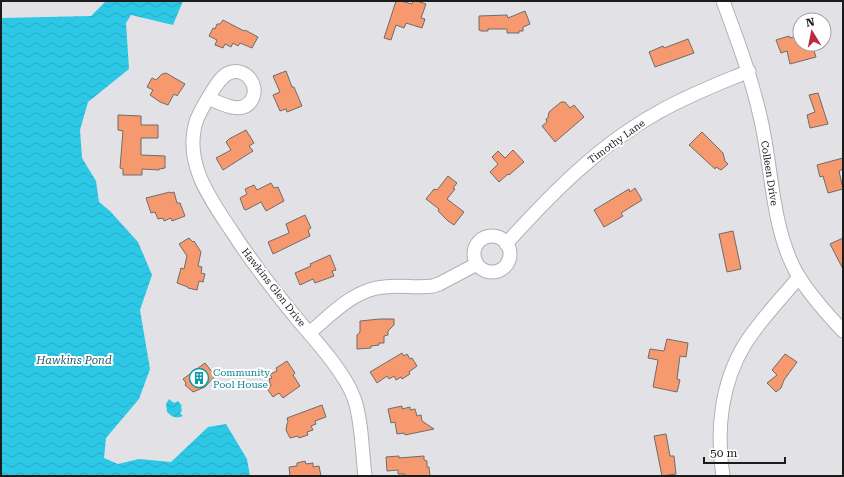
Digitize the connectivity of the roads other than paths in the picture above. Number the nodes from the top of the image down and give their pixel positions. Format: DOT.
graph roads {
  1 [pos="723,1"];
  2 [pos="749,72"];
  3 [pos="208,98"];
  4 [pos="506,244"];
  5 [pos="477,264"];
  6 [pos="799,277"];
  7 [pos="843,331"];
  8 [pos="309,333"];
  9 [pos="365,476"];
  10 [pos="723,476"];
  1 -- 2 [label="street, Colleen Drive"];
  2 -- 4 [label="street, Timothy Lane"];
  2 -- 6 [label="street, Colleen Drive"];
  3 -- 8 [label="street, Hawkins Glen Drive"];
  4 -- 5 [label="street"];
  4 -- 5 [label="street"];
  5 -- 8 [label="street"];
  6 -- 7 [label="street, Colleen Drive"];
  6 -- 10 [label="street"];
  8 -- 9 [label="street, Hawkins Glen Drive"];
}
